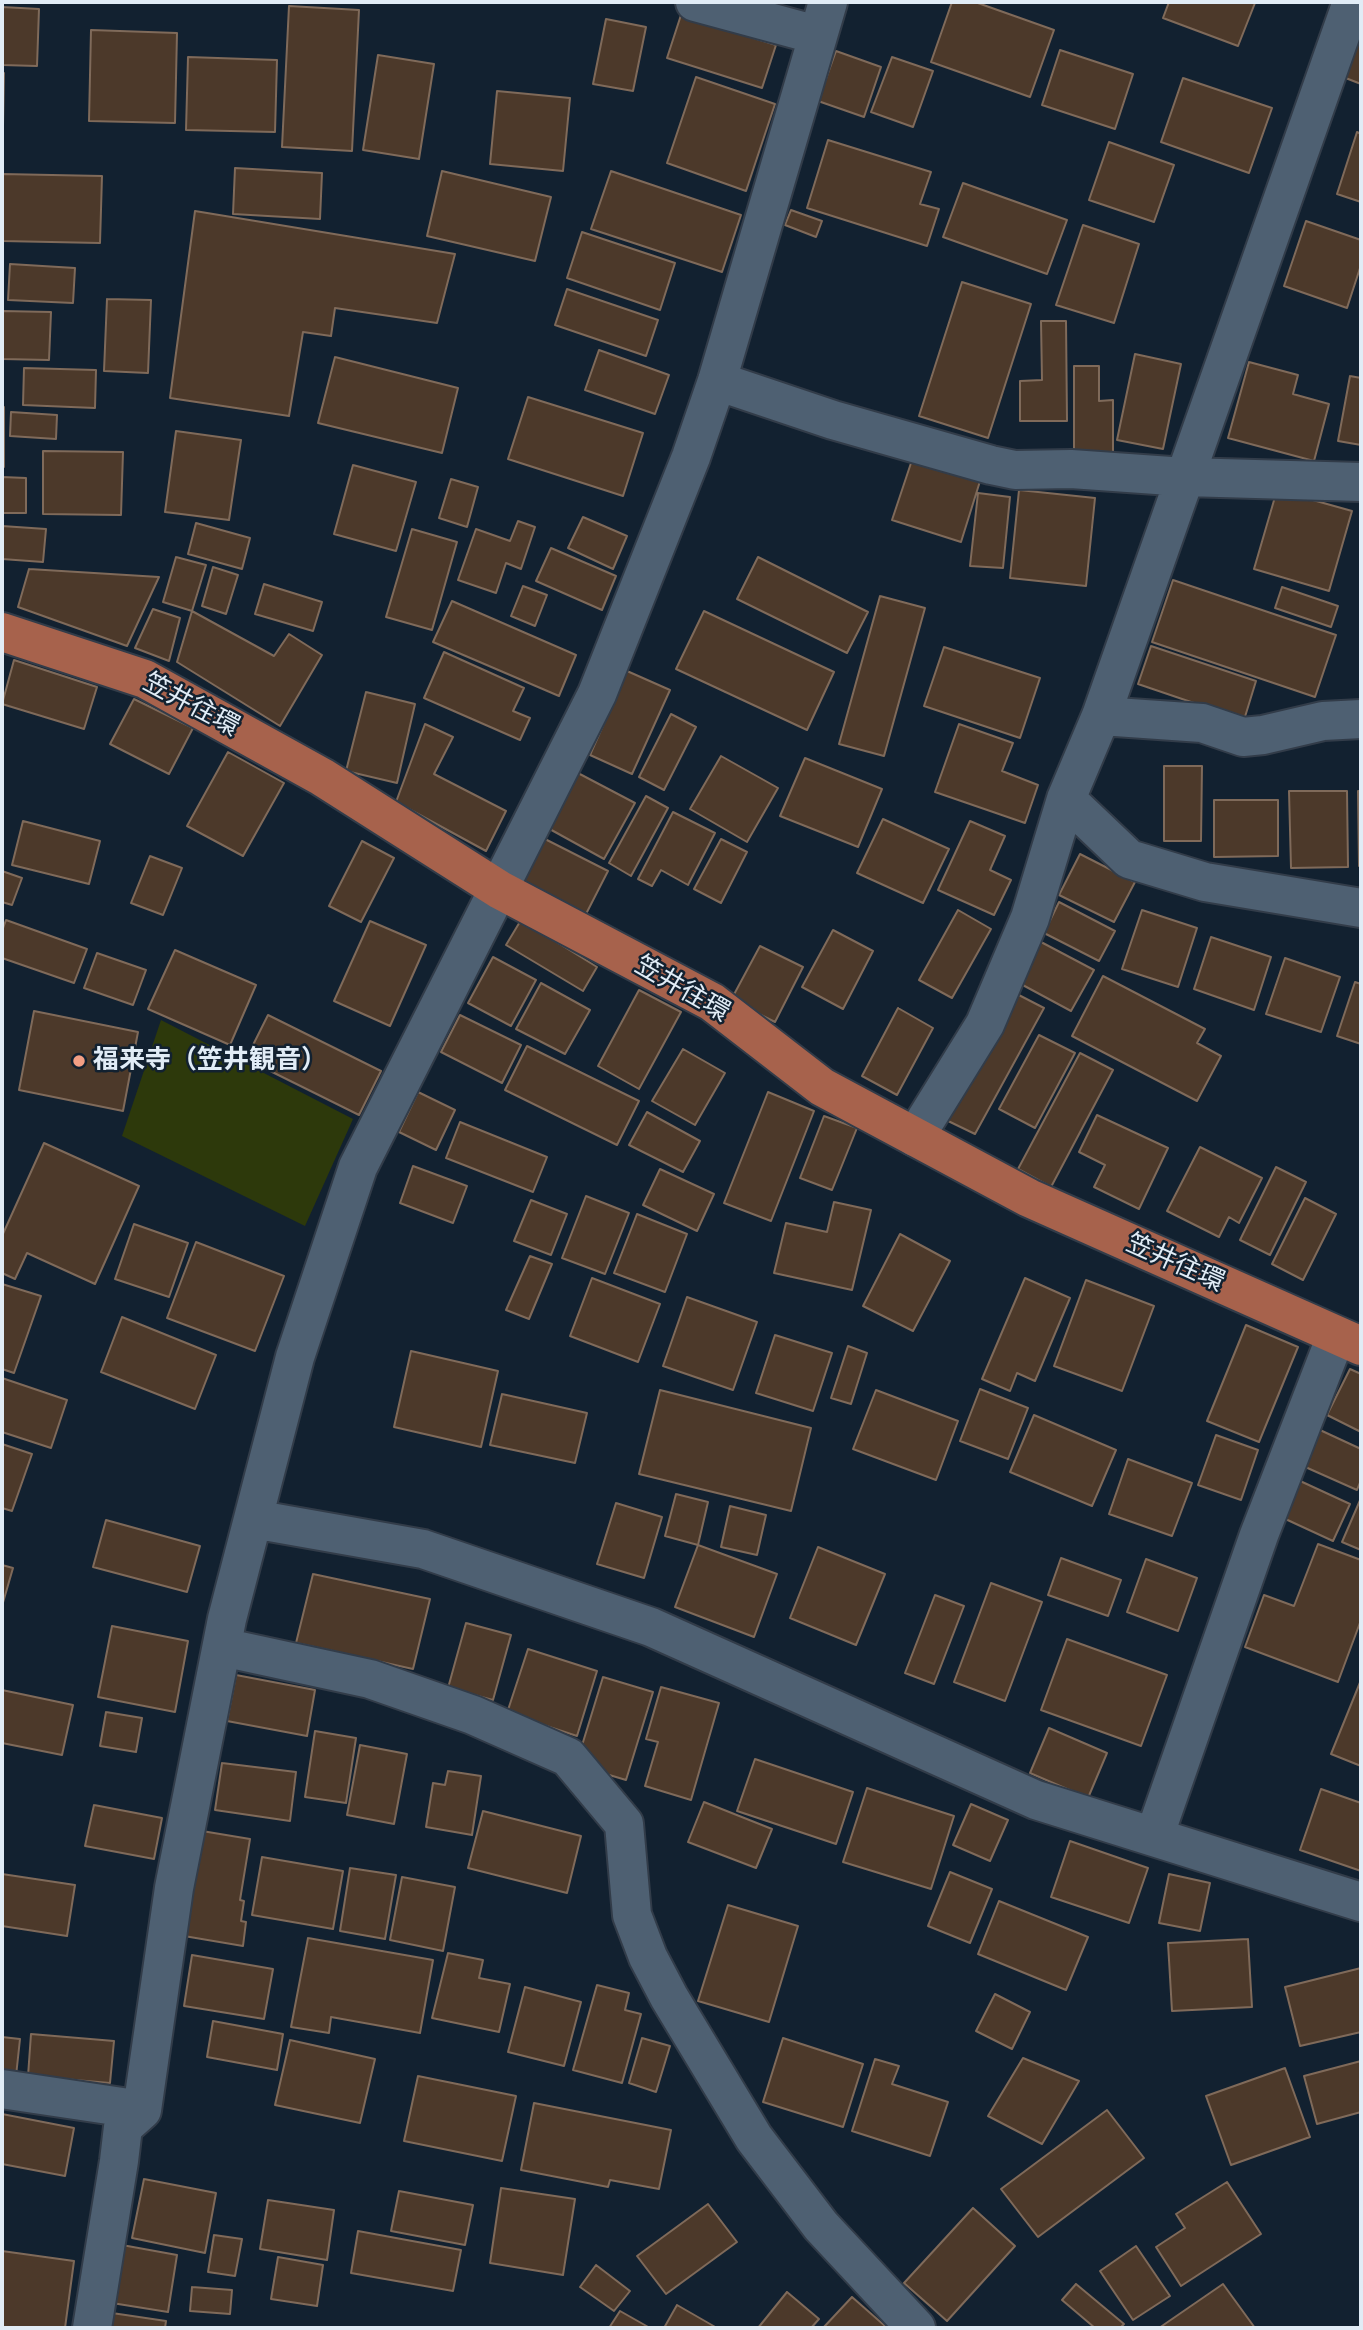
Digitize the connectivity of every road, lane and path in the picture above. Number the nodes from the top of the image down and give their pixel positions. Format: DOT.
graph roads {
  1 [pos="695,2"];
  2 [pos="1352,2"];
  3 [pos="822,18"];
  4 [pos="716,381"];
  5 [pos="1185,477"];
  6 [pos="1361,482"];
  7 [pos="2,632"];
  8 [pos="1101,716"];
  9 [pos="1361,719"];
  10 [pos="1066,799"];
  11 [pos="499,890"];
  12 [pos="1361,908"];
  13 [pos="915,1137"];
  14 [pos="1348,1341"];
  15 [pos="253,1520"];
  16 [pos="222,1647"];
  17 [pos="1154,1837"];
  18 [pos="1361,1902"];
  19 [pos="2,2089"];
  20 [pos="142,2110"];
  21 [pos="92,2328"];
  22 [pos="916,2328"];
  1 -- 3 [label="street"];
  2 -- 5 [label="street"];
  3 -- 4 [label="street"];
  4 -- 5 [label="street"];
  4 -- 11 [label="street"];
  5 -- 6 [label="street"];
  5 -- 8 [label="street"];
  7 -- 11 [label="main road, 笠井往環"];
  8 -- 9 [label="street"];
  8 -- 10 [label="street"];
  10 -- 12 [label="street"];
  10 -- 13 [label="street"];
  11 -- 13 [label="main road, 笠井往環"];
  11 -- 15 [label="street"];
  13 -- 14 [label="main road, 笠井往環"];
  14 -- 17 [label="street"];
  15 -- 16 [label="street"];
  15 -- 17 [label="street"];
  16 -- 20 [label="street"];
  16 -- 22 [label="street"];
  17 -- 18 [label="street"];
  19 -- 20 [label="street"];
  20 -- 21 [label="street"];
}
